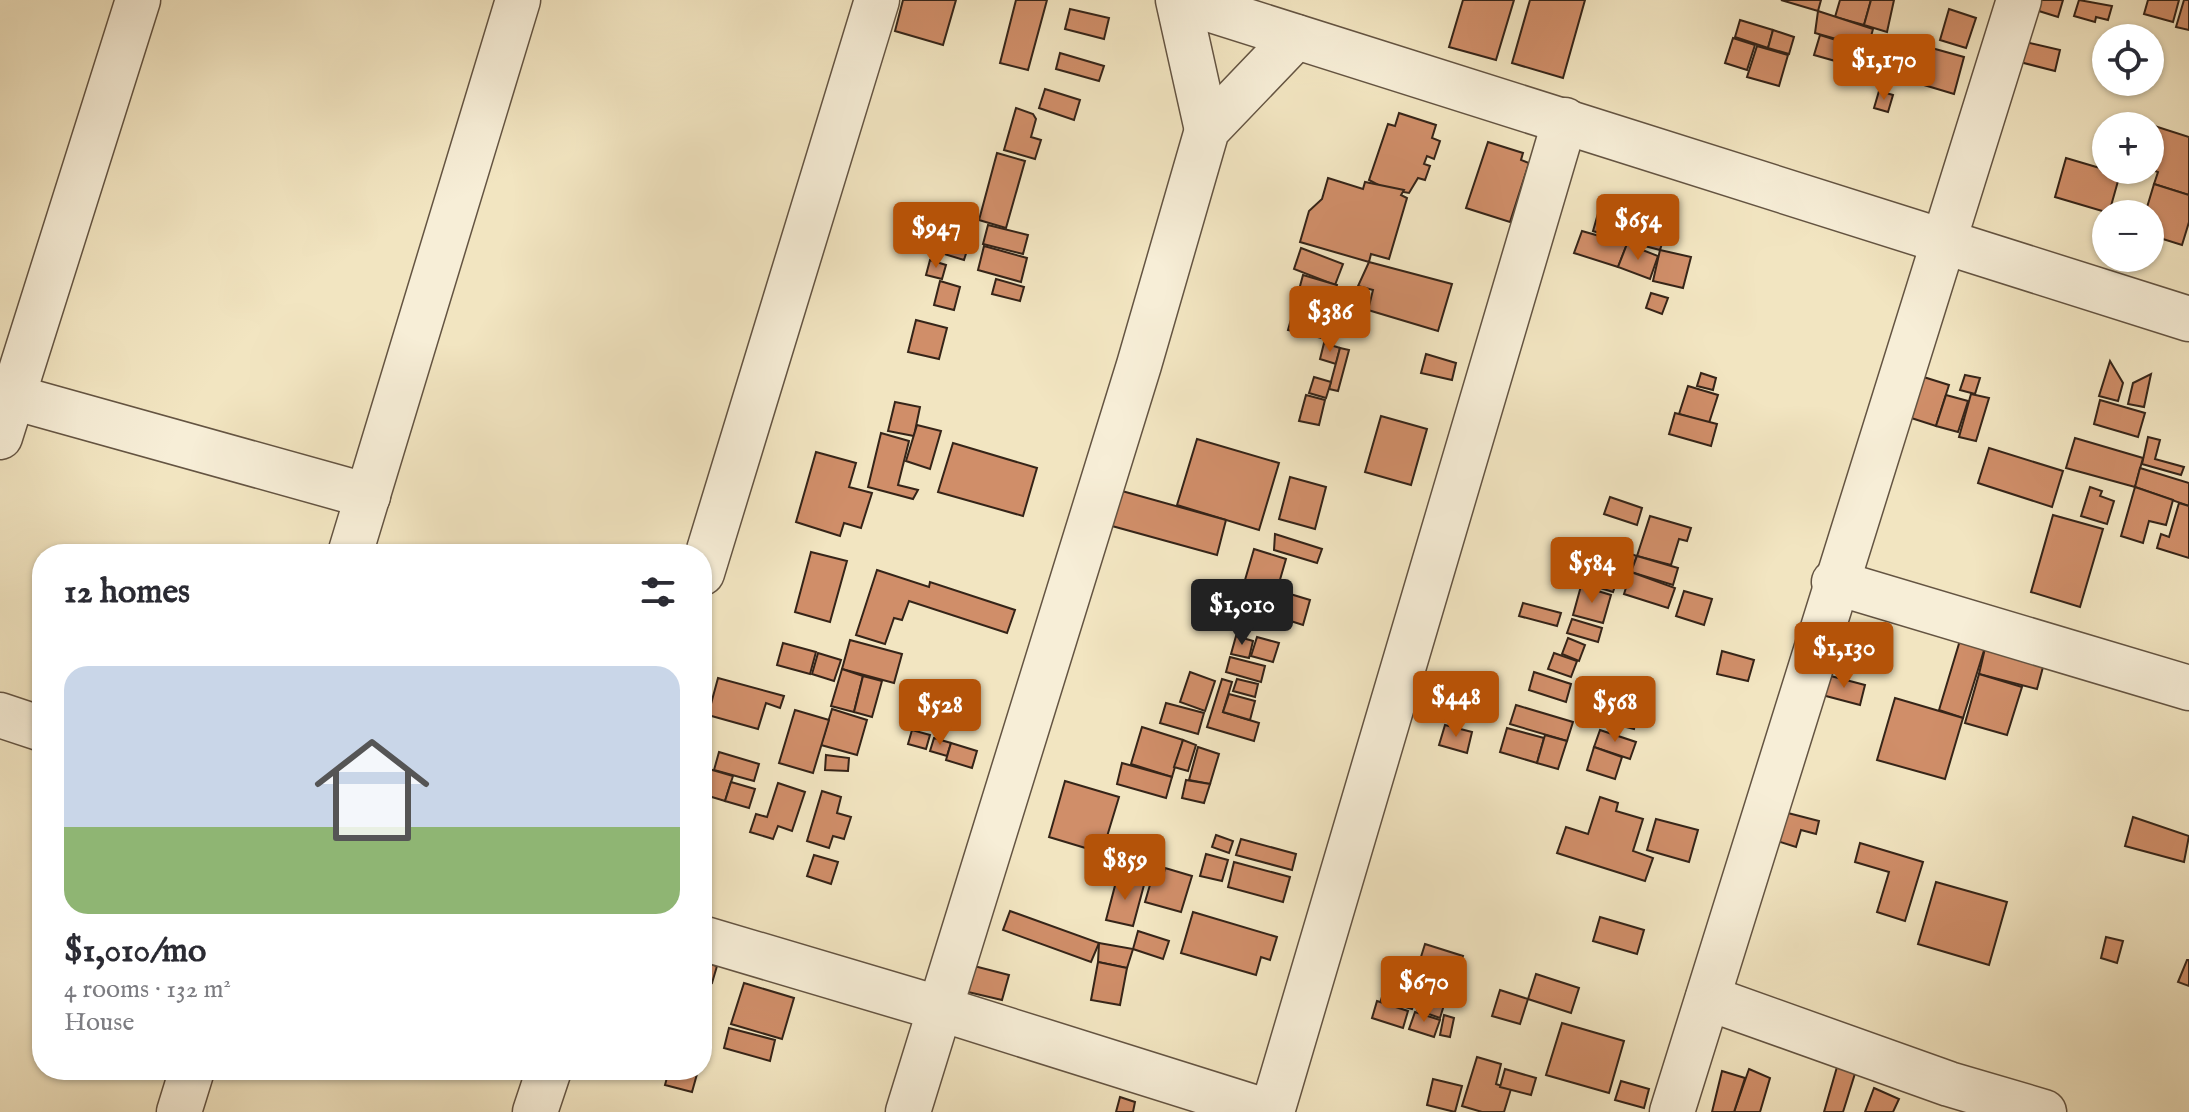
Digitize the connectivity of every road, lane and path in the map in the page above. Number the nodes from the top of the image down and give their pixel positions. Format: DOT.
graph roads {
  1 [pos="138,0"];
  2 [pos="518,0"];
  3 [pos="877,0"];
  4 [pos="1179,0"];
  5 [pos="2019,0"];
  6 [pos="1296,37"];
  7 [pos="1565,120"];
  8 [pos="1207,130"];
  9 [pos="1946,241"];
  10 [pos="2189,319"];
  11 [pos="6,417"];
  12 [pos="368,496"];
  13 [pos="353,544"];
  14 [pos="711,544"];
  15 [pos="1834,582"];
  16 [pos="2189,688"];
  17 [pos="0,715"];
  18 [pos="32,726"];
  19 [pos="712,941"];
  20 [pos="1708,998"];
  21 [pos="938,1008"];
  22 [pos="189,1080"];
  23 [pos="546,1080"];
  24 [pos="179,1112"];
  25 [pos="535,1112"];
  26 [pos="908,1112"];
  27 [pos="1271,1112"];
  28 [pos="1672,1112"];
  29 [pos="2044,1112"];
  1 -- 11 [label="street"];
  2 -- 12 [label="street"];
  3 -- 14 [label="street"];
  4 -- 6 [label="street"];
  4 -- 8 [label="street"];
  5 -- 9 [label="street"];
  6 -- 7 [label="street"];
  6 -- 8 [label="street"];
  7 -- 9 [label="street"];
  7 -- 27 [label="street"];
  8 -- 21 [label="street"];
  9 -- 10 [label="street"];
  9 -- 15 [label="street"];
  11 -- 12 [label="street"];
  12 -- 13 [label="street"];
  15 -- 16 [label="street"];
  15 -- 20 [label="street"];
  17 -- 18 [label="street"];
  19 -- 21 [label="street"];
  20 -- 28 [label="street"];
  20 -- 29 [label="street"];
  21 -- 26 [label="street"];
  21 -- 27 [label="street"];
  22 -- 24 [label="street"];
  23 -- 25 [label="street"];
}
